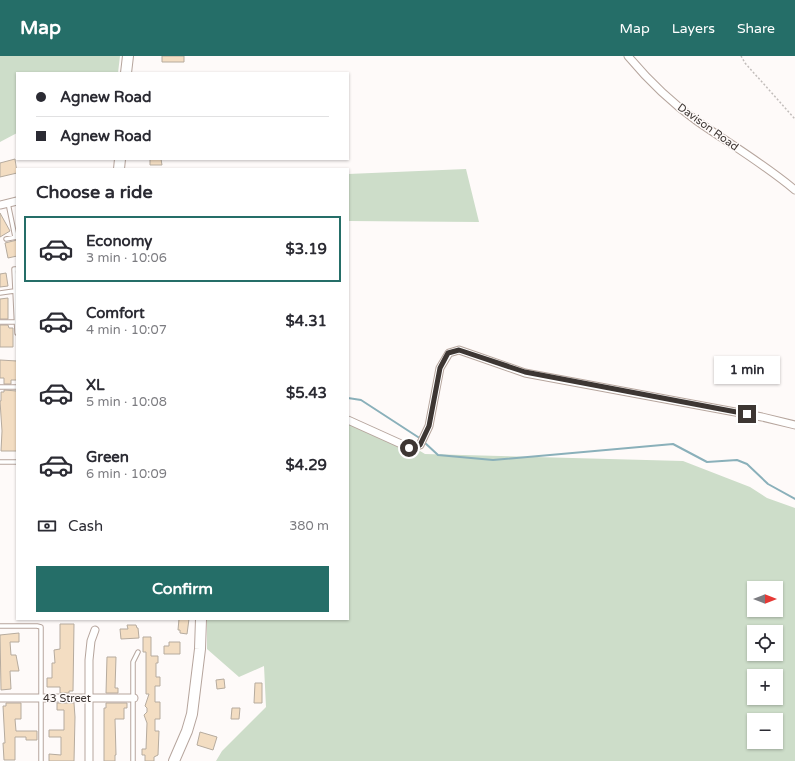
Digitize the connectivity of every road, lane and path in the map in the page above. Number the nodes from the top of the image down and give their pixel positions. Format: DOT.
graph roads {
  1 [pos="128,56"];
  2 [pos="628,56"];
  3 [pos="741,56"];
  4 [pos="126,72"];
  5 [pos="795,119"];
  6 [pos="795,190"];
  7 [pos="16,202"];
  8 [pos="8,203"];
  9 [pos="0,205"];
  10 [pos="16,237"];
  11 [pos="6,239"];
  12 [pos="16,269"];
  13 [pos="14,291"];
  14 [pos="0,293"];
  15 [pos="16,309"];
  16 [pos="0,322"];
  17 [pos="16,322"];
  18 [pos="0,387"];
  19 [pos="16,387"];
  20 [pos="349,420"];
  21 [pos="795,425"];
  22 [pos="0,462"];
  23 [pos="16,462"];
  24 [pos="201,620"];
  25 [pos="0,626"];
  26 [pos="95,630"];
  27 [pos="138,652"];
  28 [pos="0,698"];
  29 [pos="42,698"];
  30 [pos="89,698"];
  31 [pos="134,698"];
  32 [pos="41,761"];
  33 [pos="89,761"];
  34 [pos="134,761"];
  35 [pos="174,761"];
  1 -- 4 [label="street"];
  2 -- 6 [label="street, Davison Road"];
  3 -- 5 [label="path"];
  7 -- 8 [label="street"];
  8 -- 9 [label="street"];
  8 -- 10 [label="lane"];
  10 -- 11 [label="lane"];
  12 -- 13 [label="lane"];
  13 -- 14 [label="lane"];
  13 -- 15 [label="lane"];
  15 -- 17 [label="lane"];
  16 -- 17 [label="lane"];
  18 -- 19 [label="lane"];
  20 -- 21 [label="street"];
  22 -- 23 [label="lane"];
  24 -- 35 [label="street"];
  25 -- 29 [label="lane"];
  26 -- 30 [label="street"];
  27 -- 31 [label="lane"];
  28 -- 29 [label="street, 43 Street"];
  29 -- 30 [label="street, 43 Street"];
  29 -- 32 [label="lane"];
  30 -- 31 [label="street, 43 Street"];
  30 -- 33 [label="street"];
  31 -- 34 [label="lane"];
}
